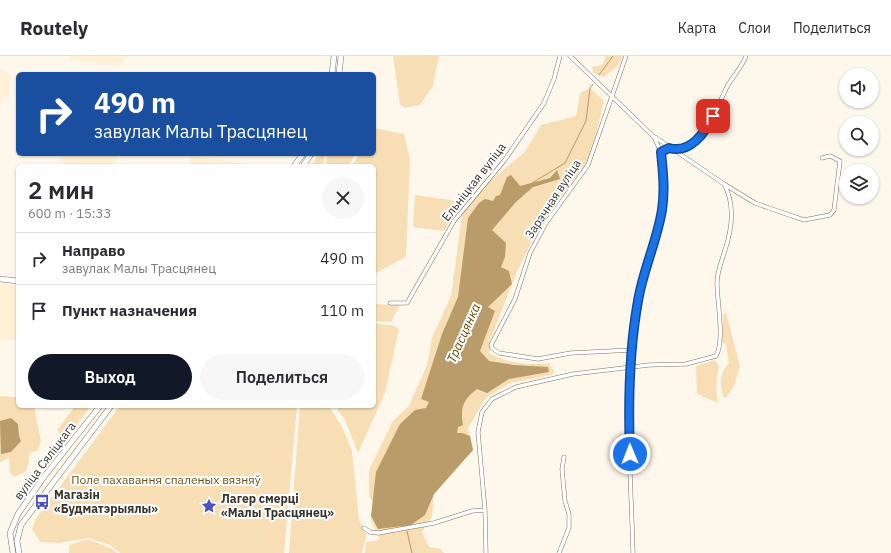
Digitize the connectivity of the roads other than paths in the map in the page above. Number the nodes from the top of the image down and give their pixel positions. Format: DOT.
graph roads {
  1 [pos="334,56"];
  2 [pos="341,56"];
  3 [pos="560,56"];
  4 [pos="570,56"];
  5 [pos="626,56"];
  6 [pos="746,56"];
  7 [pos="332,72"];
  8 [pos="338,72"];
  9 [pos="610,96"];
  10 [pos="654,136"];
  11 [pos="676,150"];
  12 [pos="661,152"];
  13 [pos="822,158"];
  14 [pos="724,184"];
  15 [pos="0,278"];
  16 [pos="16,281"];
  17 [pos="390,303"];
  18 [pos="632,350"];
  19 [pos="631,367"];
  20 [pos="98,408"];
  21 [pos="109,408"];
  22 [pos="564,457"];
  23 [pos="43,478"];
  24 [pos="51,484"];
  25 [pos="485,510"];
  26 [pos="364,528"];
  27 [pos="13,553"];
  28 [pos="20,553"];
  29 [pos="486,553"];
  30 [pos="559,553"];
  31 [pos="633,553"];
  1 -- 7 [label="main road"];
  2 -- 8 [label="main road"];
  3 -- 17 [label="street, Ельніцкая вуліца"];
  4 -- 9 [label="street"];
  5 -- 9 [label="street, Зарэчная вуліца"];
  6 -- 11 [label="street"];
  9 -- 10 [label="street"];
  9 -- 18 [label="street, Зарэчная вуліца"];
  10 -- 11 [label="street"];
  10 -- 12 [label="street"];
  11 -- 12 [label="street"];
  11 -- 14 [label="street"];
  12 -- 18 [label="street"];
  13 -- 14 [label="street"];
  14 -- 19 [label="street"];
  15 -- 16 [label="main road"];
  18 -- 19 [label="street"];
  19 -- 25 [label="street"];
  19 -- 31 [label="street"];
  20 -- 23 [label="main road, вуліца Сяліцкага"];
  21 -- 24 [label="main road, вуліца Сяліцкага"];
  22 -- 30 [label="street"];
  23 -- 24 [label="main road"];
  23 -- 27 [label="main road, вуліца Сяліцкага"];
  24 -- 28 [label="main road, вуліца Сяліцкага"];
  25 -- 26 [label="street"];
  25 -- 29 [label="street"];
}
